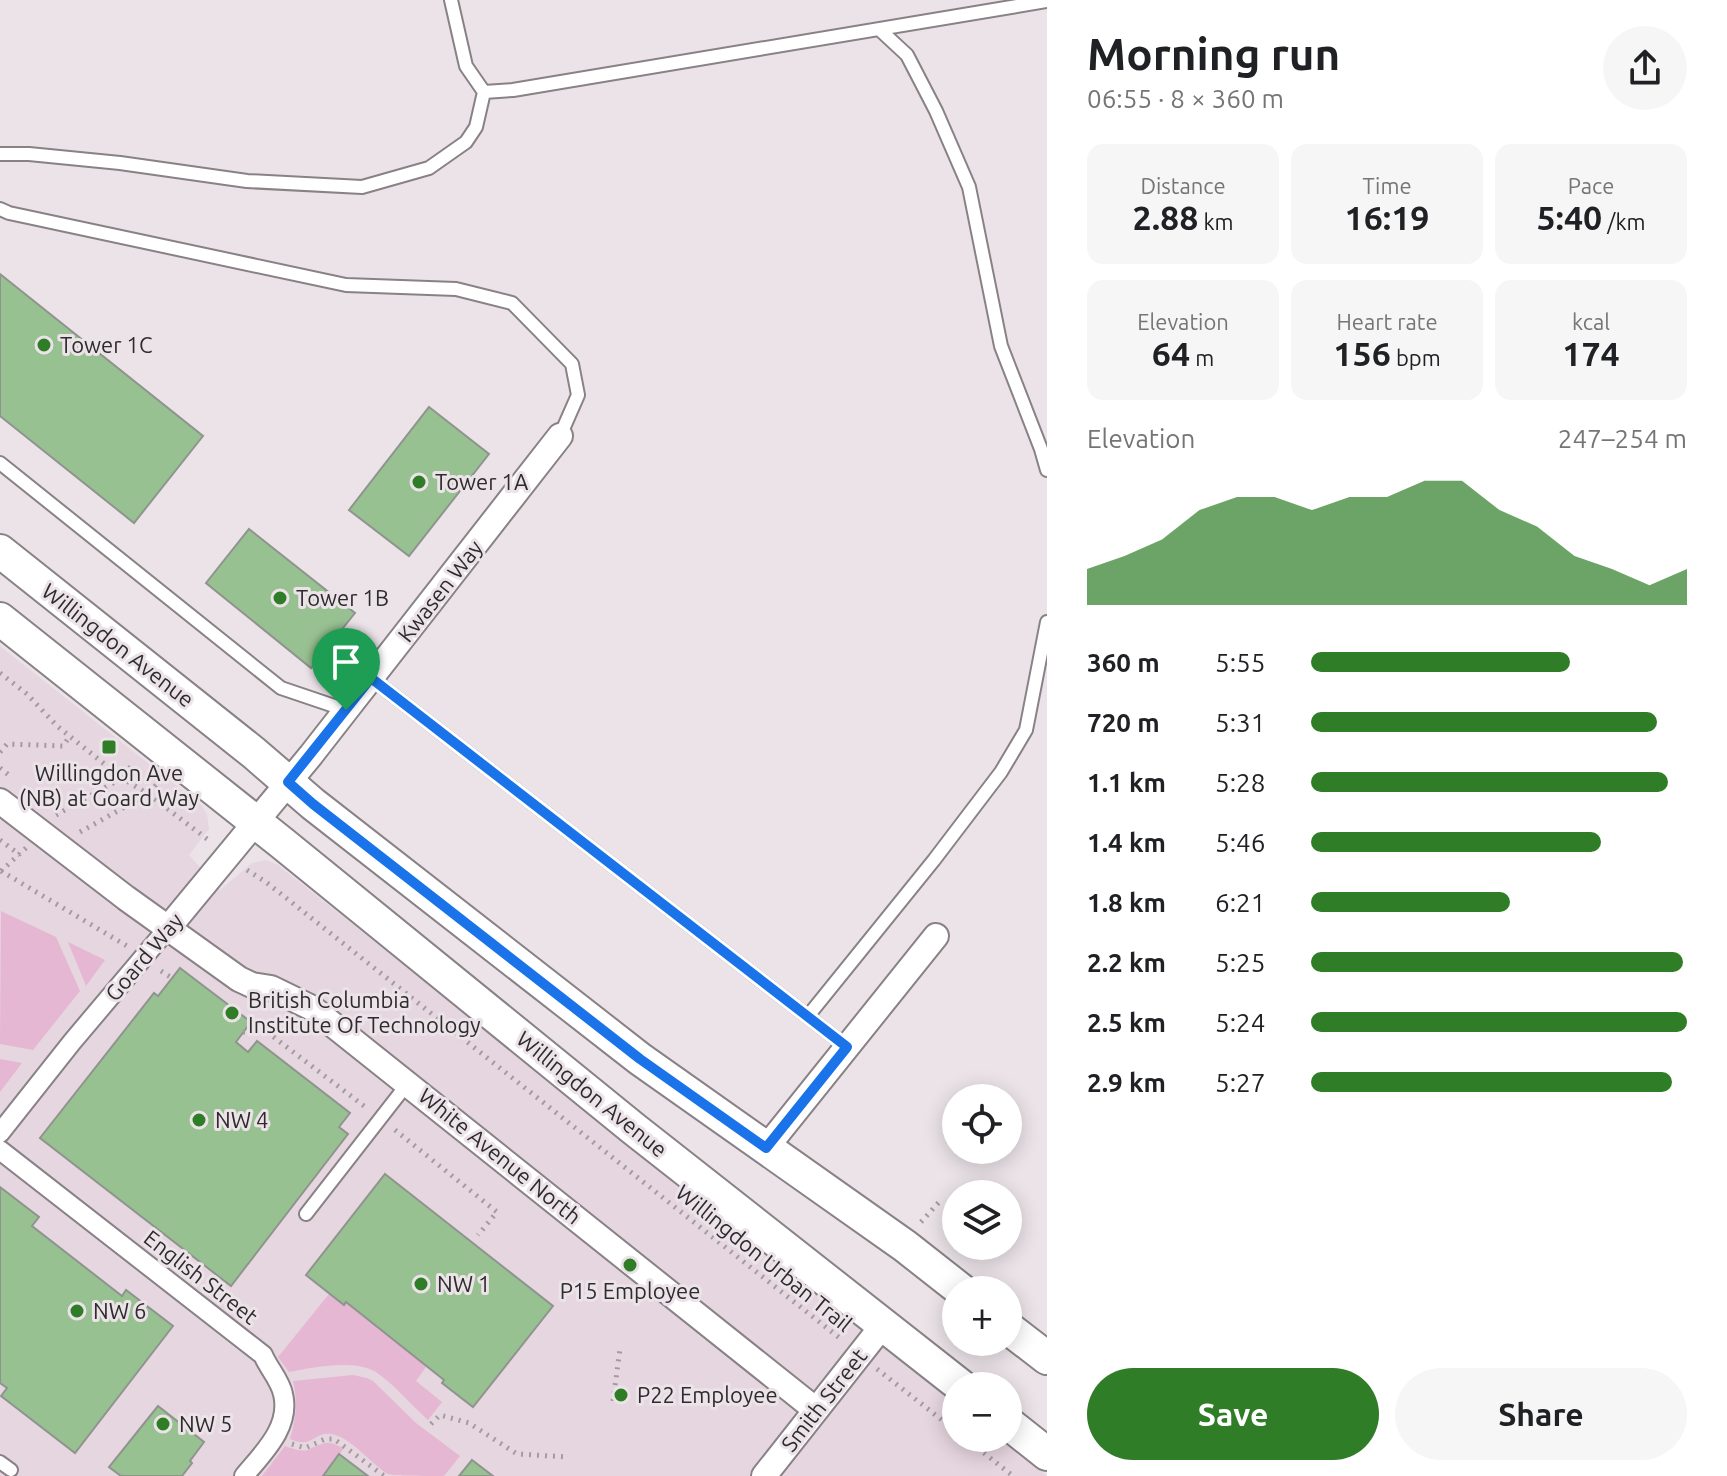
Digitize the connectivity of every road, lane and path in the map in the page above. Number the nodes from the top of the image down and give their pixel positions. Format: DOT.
graph roads {
  1 [pos="451,0"];
  2 [pos="1047,1"];
  3 [pos="879,29"];
  4 [pos="484,92"];
  5 [pos="0,154"];
  6 [pos="0,209"];
  7 [pos="560,436"];
  8 [pos="0,463"];
  9 [pos="1047,470"];
  10 [pos="0,551"];
  11 [pos="0,619"];
  12 [pos="1047,622"];
  13 [pos="0,673"];
  14 [pos="371,678"];
  15 [pos="346,710"];
  16 [pos="70,736"];
  17 [pos="0,752"];
  18 [pos="132,765"];
  19 [pos="122,778"];
  20 [pos="288,782"];
  21 [pos="157,784"];
  22 [pos="148,794"];
  23 [pos="0,801"];
  24 [pos="255,821"];
  25 [pos="204,837"];
  26 [pos="0,840"];
  27 [pos="245,868"];
  28 [pos="1,871"];
  29 [pos="169,927"];
  30 [pos="936,936"];
  31 [pos="143,958"];
  32 [pos="172,978"];
  33 [pos="808,1016"];
  34 [pos="847,1047"];
  35 [pos="408,1083"];
  36 [pos="0,1133"];
  37 [pos="766,1148"];
  38 [pos="0,1150"];
  39 [pos="306,1214"];
  40 [pos="943,1276"];
  41 [pos="883,1325"];
  42 [pos="1022,1339"];
  43 [pos="848,1346"];
  44 [pos="620,1349"];
  45 [pos="1047,1358"];
  46 [pos="871,1364"];
  47 [pos="943,1372"];
  48 [pos="613,1401"];
  49 [pos="816,1410"];
  50 [pos="942,1420"];
  51 [pos="431,1424"];
  52 [pos="1022,1434"];
  53 [pos="275,1436"];
  54 [pos="983,1452"];
  55 [pos="1047,1454"];
  56 [pos="568,1457"];
  57 [pos="0,1462"];
  58 [pos="11,1470"];
  59 [pos="244,1476"];
  60 [pos="384,1476"];
  61 [pos="764,1476"];
  62 [pos="1013,1476"];
  1 -- 4 [label="lane"];
  2 -- 3 [label="lane"];
  3 -- 4 [label="lane"];
  3 -- 9 [label="lane"];
  4 -- 5 [label="lane"];
  6 -- 7 [label="lane"];
  7 -- 14 [label="street, Kwasen Way"];
  8 -- 15 [label="lane"];
  10 -- 20 [label="main road, Willingdon Avenue"];
  11 -- 24 [label="main road, Willingdon Avenue"];
  12 -- 33 [label="lane"];
  13 -- 16 [label="path"];
  14 -- 15 [label="street, Kwasen Way"];
  14 -- 33 [label="lane"];
  15 -- 20 [label="street, Kwasen Way"];
  16 -- 17 [label="path"];
  16 -- 19 [label="path"];
  18 -- 19 [label="path"];
  19 -- 22 [label="path"];
  19 -- 22 [label="path"];
  20 -- 24 [label="street, Goard Way"];
  20 -- 37 [label="main road, Willingdon Avenue"];
  21 -- 22 [label="path"];
  22 -- 25 [label="path"];
  23 -- 29 [label="street, White Avenue North"];
  24 -- 29 [label="street, Goard Way"];
  24 -- 41 [label="main road, Willingdon Avenue"];
  26 -- 28 [label="path"];
  27 -- 43 [label="path, Willingdon Urban Trail"];
  28 -- 31 [label="path"];
  29 -- 31 [label="street, Goard Way"];
  29 -- 35 [label="street, White Avenue North"];
  30 -- 34 [label="street"];
  31 -- 32 [label="path"];
  31 -- 36 [label="street, Goard Way"];
  33 -- 34 [label="lane"];
  34 -- 37 [label="street"];
  35 -- 39 [label="lane"];
  35 -- 49 [label="street, White Avenue North"];
  37 -- 40 [label="main road, Willingdon Avenue"];
  38 -- 53 [label="street, English Street"];
  41 -- 47 [label="main road, Willingdon Avenue"];
  41 -- 49 [label="street, Smith Street"];
  42 -- 45 [label="main road"];
  44 -- 48 [label="path"];
  46 -- 50 [label="path"];
  49 -- 61 [label="street, Smith Street"];
  51 -- 56 [label="path"];
  52 -- 55 [label="main road"];
  53 -- 59 [label="street, English Street"];
  53 -- 60 [label="path"];
  54 -- 62 [label="path"];
  57 -- 58 [label="lane"];
}
